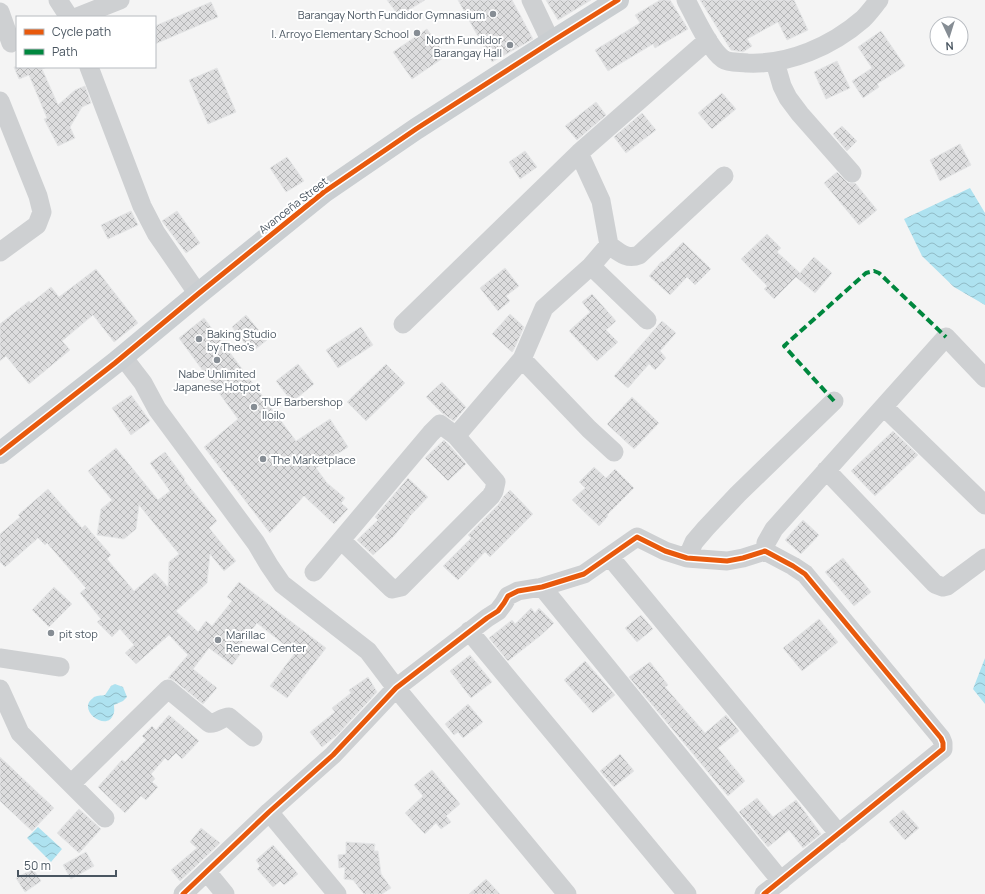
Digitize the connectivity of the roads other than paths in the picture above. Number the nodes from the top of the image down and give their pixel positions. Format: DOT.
graph roads {
  1 [pos="58,0"];
  2 [pos="118,0"];
  3 [pos="531,0"];
  4 [pos="618,0"];
  5 [pos="686,0"];
  6 [pos="879,0"];
  7 [pos="0,12"];
  8 [pos="68,16"];
  9 [pos="79,16"];
  10 [pos="708,40"];
  11 [pos="551,42"];
  12 [pos="10,45"];
  13 [pos="776,62"];
  14 [pos="89,68"];
  15 [pos="0,101"];
  16 [pos="579,153"];
  17 [pos="852,173"];
  18 [pos="724,176"];
  19 [pos="609,245"];
  20 [pos="0,252"];
  21 [pos="591,266"];
  22 [pos="198,294"];
  23 [pos="647,320"];
  24 [pos="403,324"];
  25 [pos="522,359"];
  26 [pos="119,360"];
  27 [pos="985,378"];
  28 [pos="834,401"];
  29 [pos="884,408"];
  30 [pos="456,436"];
  31 [pos="614,452"];
  32 [pos="0,453"];
  33 [pos="826,470"];
  34 [pos="985,505"];
  35 [pos="341,540"];
  36 [pos="765,551"];
  37 [pos="610,557"];
  38 [pos="687,558"];
  39 [pos="985,558"];
  40 [pos="314,572"];
  41 [pos="542,587"];
  42 [pos="469,631"];
  43 [pos="0,658"];
  44 [pos="60,667"];
  45 [pos="396,688"];
  46 [pos="0,689"];
  47 [pos="253,737"];
  48 [pos="71,784"];
  49 [pos="269,812"];
  50 [pos="105,818"];
  51 [pos="838,834"];
  52 [pos="207,872"];
  53 [pos="780,881"];
  54 [pos="183,894"];
  55 [pos="225,894"];
  56 [pos="337,894"];
  57 [pos="567,894"];
  58 [pos="687,894"];
  59 [pos="764,894"];
  1 -- 8 [label="street"];
  2 -- 9 [label="street"];
  3 -- 11 [label="street"];
  4 -- 11 [label="main road, Avanceña Street"];
  5 -- 10 [label="street"];
  6 -- 13 [label="street"];
  7 -- 12 [label="street"];
  10 -- 13 [label="street"];
  10 -- 16 [label="street"];
  11 -- 22 [label="main road, Avanceña Street"];
  13 -- 17 [label="street"];
  14 -- 22 [label="street"];
  15 -- 20 [label="street"];
  16 -- 19 [label="street"];
  16 -- 24 [label="street"];
  18 -- 19 [label="street"];
  19 -- 21 [label="street"];
  21 -- 23 [label="street"];
  21 -- 25 [label="street"];
  22 -- 26 [label="main road, Avanceña Street"];
  25 -- 30 [label="street"];
  25 -- 31 [label="street"];
  26 -- 32 [label="main road, Avanceña Street"];
  26 -- 45 [label="street"];
  27 -- 29 [label="street"];
  28 -- 38 [label="street"];
  29 -- 33 [label="street"];
  29 -- 34 [label="street"];
  30 -- 35 [label="street"];
  30 -- 35 [label="street"];
  33 -- 36 [label="street"];
  33 -- 39 [label="street"];
  35 -- 40 [label="street"];
  36 -- 38 [label="street"];
  36 -- 51 [label="street"];
  37 -- 38 [label="street"];
  37 -- 41 [label="street"];
  37 -- 51 [label="street"];
  41 -- 42 [label="street"];
  41 -- 53 [label="street"];
  42 -- 45 [label="street"];
  42 -- 58 [label="street"];
  43 -- 44 [label="street"];
  45 -- 49 [label="street"];
  45 -- 57 [label="street"];
  46 -- 48 [label="street"];
  47 -- 48 [label="street"];
  48 -- 50 [label="street"];
  49 -- 52 [label="street"];
  49 -- 56 [label="street"];
  51 -- 53 [label="street"];
  52 -- 54 [label="street"];
  52 -- 55 [label="street"];
  53 -- 59 [label="street"];
}
